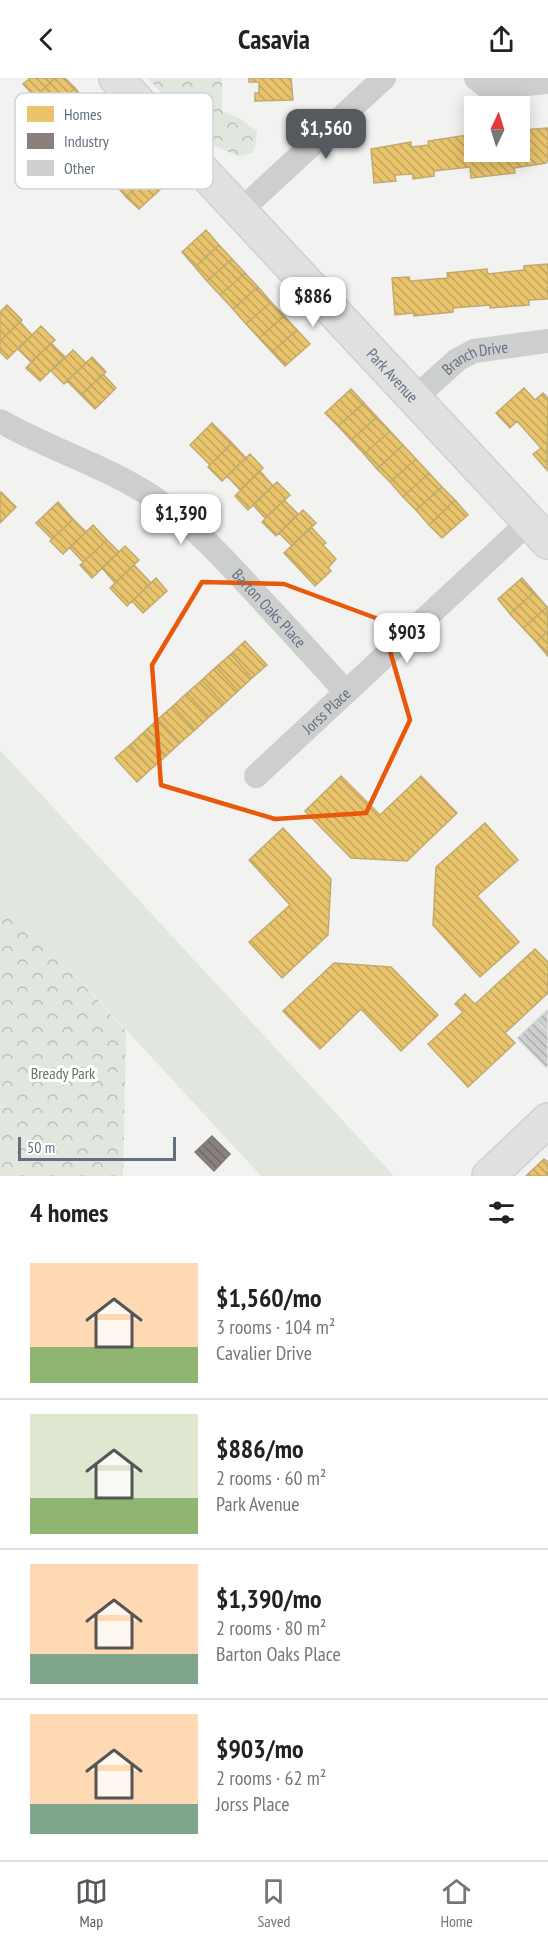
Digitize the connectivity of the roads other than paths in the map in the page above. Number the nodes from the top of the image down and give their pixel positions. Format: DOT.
graph roads {
  1 [pos="116,78"];
  2 [pos="384,78"];
  3 [pos="476,78"];
  4 [pos="548,82"];
  5 [pos="130,93"];
  6 [pos="213,182"];
  7 [pos="240,211"];
  8 [pos="548,341"];
  9 [pos="414,399"];
  10 [pos="0,421"];
  11 [pos="538,532"];
  12 [pos="346,692"];
  13 [pos="256,776"];
  14 [pos="548,1120"];
  15 [pos="489,1176"];
  1 -- 5 [label="street, Park Avenue"];
  2 -- 7 [label="street"];
  3 -- 4 [label="street"];
  6 -- 7 [label="street, Park Avenue"];
  7 -- 9 [label="street, Park Avenue"];
  8 -- 9 [label="street, Branch Drive"];
  9 -- 11 [label="street, Park Avenue"];
  10 -- 12 [label="street, Barton Oaks Place"];
  11 -- 12 [label="street, Jorss Place"];
  12 -- 13 [label="street, Jorss Place"];
  14 -- 15 [label="street"];
}
